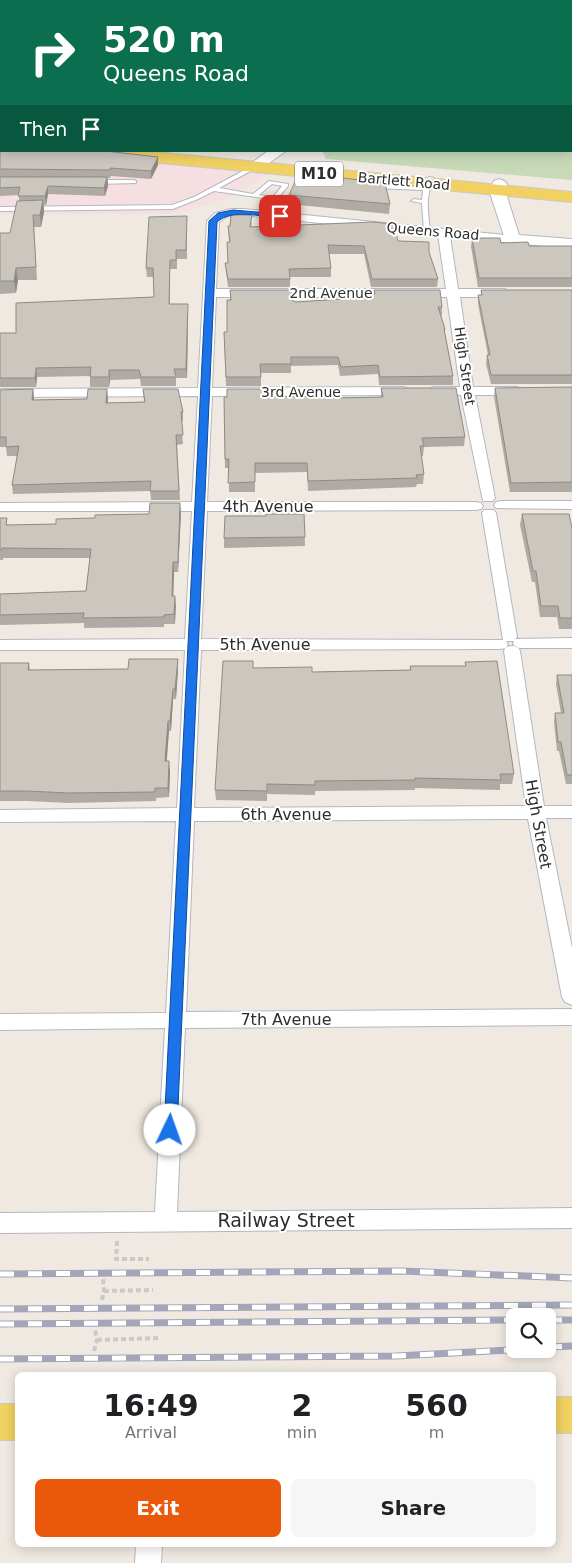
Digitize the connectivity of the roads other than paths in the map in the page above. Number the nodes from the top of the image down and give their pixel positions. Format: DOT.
graph roads {
  1 [pos="97,152"];
  2 [pos="162,152"];
  3 [pos="266,160"];
  4 [pos="213,163"];
  5 [pos="86,182"];
  6 [pos="134,182"];
  7 [pos="428,184"];
  8 [pos="220,185"];
  9 [pos="498,187"];
  10 [pos="572,191"];
  11 [pos="255,195"];
  12 [pos="572,197"];
  13 [pos="414,201"];
  14 [pos="424,202"];
  15 [pos="0,209"];
  16 [pos="427,232"];
  17 [pos="444,233"];
  18 [pos="512,239"];
  19 [pos="572,244"];
  20 [pos="454,292"];
  21 [pos="513,292"];
  22 [pos="211,293"];
  23 [pos="467,391"];
  24 [pos="534,391"];
  25 [pos="206,392"];
  26 [pos="0,393"];
  27 [pos="489,505"];
  28 [pos="572,505"];
  29 [pos="200,506"];
  30 [pos="0,507"];
  31 [pos="572,643"];
  32 [pos="510,644"];
  33 [pos="0,645"];
  34 [pos="194,645"];
  35 [pos="536,812"];
  36 [pos="572,812"];
  37 [pos="185,814"];
  38 [pos="0,816"];
  39 [pos="572,996"];
  40 [pos="572,1017"];
  41 [pos="176,1020"];
  42 [pos="0,1022"];
  43 [pos="572,1218"];
  44 [pos="166,1221"];
  45 [pos="0,1222"];
  46 [pos="556,1415"];
  47 [pos="572,1415"];
  48 [pos="0,1422"];
  49 [pos="15,1422"];
  50 [pos="149,1547"];
  51 [pos="148,1563"];
  1 -- 4 [label="main road, Bartlett Road / M10"];
  2 -- 3 [label="main road, Bartlett Road / M10"];
  3 -- 4 [label="main road, Bartlett Road / M10"];
  3 -- 7 [label="main road, Bartlett Road / M10"];
  3 -- 7 [label="main road, Bartlett Road / M10"];
  3 -- 8 [label="lane"];
  4 -- 8 [label="main road"];
  5 -- 6 [label="lane"];
  7 -- 9 [label="main road, Bartlett Road / M10"];
  7 -- 14 [label="lane"];
  8 -- 11 [label="lane"];
  8 -- 15 [label="lane"];
  9 -- 10 [label="main road, Bartlett Road / M10"];
  9 -- 12 [label="main road, Bartlett Road / M10"];
  9 -- 18 [label="main road"];
  11 -- 11 [label="lane"];
  13 -- 14 [label="lane"];
  14 -- 16 [label="lane"];
  16 -- 17 [label="street, Queens Road"];
  16 -- 22 [label="street, Queens Road"];
  17 -- 18 [label="street, Queens Road"];
  17 -- 20 [label="street, High Street"];
  18 -- 19 [label="main road, Queens Road"];
  20 -- 21 [label="street, 2nd Avenue"];
  20 -- 22 [label="street, 2nd Avenue"];
  20 -- 23 [label="street, High Street"];
  22 -- 25 [label="street"];
  23 -- 24 [label="street, 3rd Avenue"];
  23 -- 25 [label="street, 3rd Avenue"];
  23 -- 27 [label="street, High Street"];
  25 -- 26 [label="street, 3rd Avenue"];
  25 -- 29 [label="street"];
  27 -- 28 [label="street, 4th Avenue"];
  27 -- 29 [label="street, 4th Avenue"];
  27 -- 32 [label="street, High Street"];
  29 -- 30 [label="street, 4th Avenue"];
  29 -- 34 [label="street"];
  31 -- 32 [label="street, 5th Avenue"];
  32 -- 34 [label="street, 5th Avenue"];
  32 -- 35 [label="street, High Street"];
  33 -- 34 [label="street, 5th Avenue"];
  34 -- 37 [label="street"];
  35 -- 36 [label="street, 6th Avenue"];
  35 -- 37 [label="street, 6th Avenue"];
  35 -- 39 [label="street, High Street"];
  37 -- 38 [label="street, 6th Avenue"];
  37 -- 41 [label="street"];
  40 -- 41 [label="street, 7th Avenue"];
  41 -- 42 [label="street, 7th Avenue"];
  41 -- 44 [label="street"];
  43 -- 44 [label="street, Railway Street"];
  44 -- 45 [label="street, Railway Street"];
  46 -- 47 [label="main road"];
  48 -- 49 [label="main road"];
  50 -- 51 [label="street"];
}
